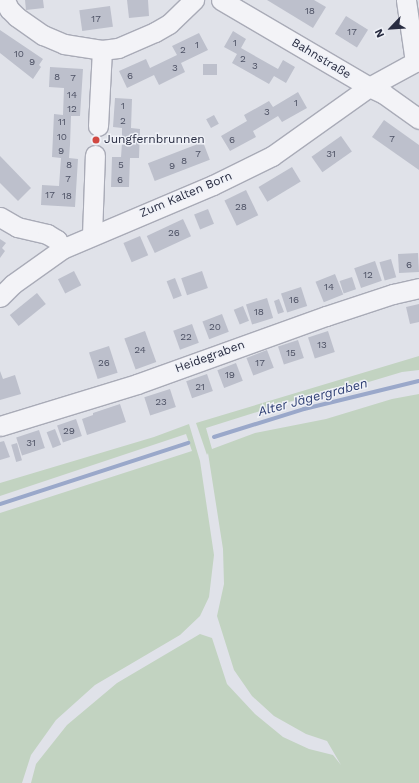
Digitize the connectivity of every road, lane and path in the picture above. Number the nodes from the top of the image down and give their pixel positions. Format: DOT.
graph roads {
  1 [pos="5,0"];
  2 [pos="194,0"];
  3 [pos="221,0"];
  4 [pos="406,0"];
  5 [pos="102,50"];
  6 [pos="369,87"];
  7 [pos="419,120"];
  8 [pos="98,126"];
  9 [pos="95,155"];
  10 [pos="0,217"];
  11 [pos="92,235"];
  12 [pos="62,249"];
  13 [pos="419,288"];
  14 [pos="0,297"];
  15 [pos="0,426"];
  1 -- 5 [label="street"];
  2 -- 5 [label="street"];
  3 -- 6 [label="street, Bahnstraße"];
  4 -- 6 [label="street, Zum Kalten Born"];
  5 -- 8 [label="street"];
  6 -- 7 [label="street, Bahnstraße"];
  6 -- 11 [label="street, Zum Kalten Born"];
  9 -- 11 [label="street"];
  10 -- 12 [label="street"];
  11 -- 12 [label="street, Zum Kalten Born"];
  12 -- 14 [label="street, Zum Kalten Born"];
  13 -- 15 [label="street, Heidegraben"];
}
